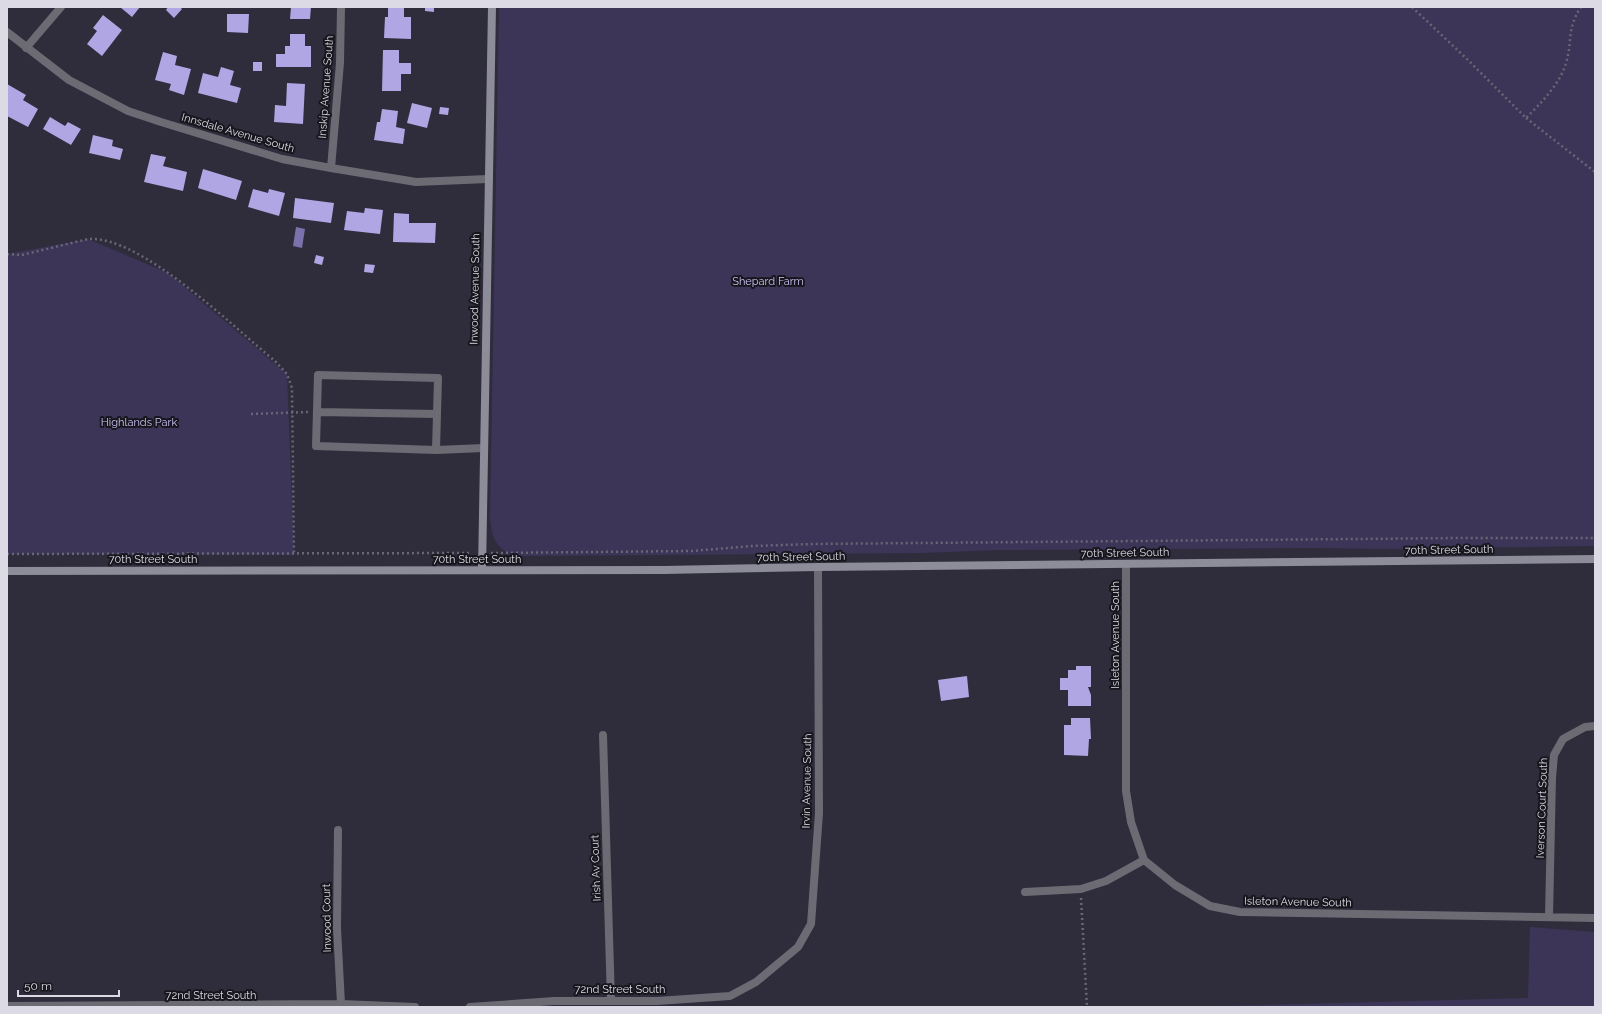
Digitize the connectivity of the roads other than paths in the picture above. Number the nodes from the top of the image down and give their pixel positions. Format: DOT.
graph roads {
  1 [pos="62,7"];
  2 [pos="341,7"];
  3 [pos="492,7"];
  4 [pos="7,32"];
  5 [pos="26,48"];
  6 [pos="331,168"];
  7 [pos="488,180"];
  8 [pos="317,412"];
  9 [pos="437,414"];
  10 [pos="484,448"];
  11 [pos="436,450"];
  12 [pos="1595,559"];
  13 [pos="1126,564"];
  14 [pos="818,567"];
  15 [pos="482,570"];
  16 [pos="7,571"];
  17 [pos="1595,726"];
  18 [pos="603,735"];
  19 [pos="338,830"];
  20 [pos="1144,860"];
  21 [pos="1025,892"];
  22 [pos="1549,916"];
  23 [pos="1595,918"];
  24 [pos="764,976"];
  25 [pos="611,1001"];
  26 [pos="341,1004"];
  27 [pos="7,1006"];
  28 [pos="415,1007"];
  29 [pos="470,1007"];
  1 -- 5 [label="street"];
  2 -- 6 [label="street, Inskip Avenue South"];
  3 -- 7 [label="main road, Inwood Avenue South"];
  4 -- 5 [label="street, Innsdale Avenue South"];
  5 -- 6 [label="street, Innsdale Avenue South"];
  6 -- 7 [label="street, Innsdale Avenue South"];
  7 -- 10 [label="main road, Inwood Avenue South"];
  8 -- 9 [label="street"];
  8 -- 9 [label="street"];
  8 -- 11 [label="street"];
  9 -- 11 [label="street"];
  10 -- 11 [label="street"];
  10 -- 15 [label="main road, Inwood Avenue South"];
  12 -- 13 [label="main road, 70th Street South"];
  13 -- 14 [label="main road, 70th Street South"];
  13 -- 20 [label="street, Isleton Avenue South"];
  14 -- 15 [label="main road, 70th Street South"];
  14 -- 24 [label="street, Irvin Avenue South"];
  15 -- 16 [label="main road, 70th Street South"];
  17 -- 22 [label="street, Iverson Court South"];
  18 -- 25 [label="street, Irish Av Court"];
  19 -- 26 [label="street, Inwood Court"];
  20 -- 21 [label="street"];
  20 -- 22 [label="street, Isleton Avenue South"];
  22 -- 23 [label="street"];
  24 -- 25 [label="street, 72nd Street South"];
  25 -- 29 [label="street, 72nd Street South"];
  26 -- 27 [label="street, 72nd Street South"];
  26 -- 28 [label="street, 72nd Street South"];
}
